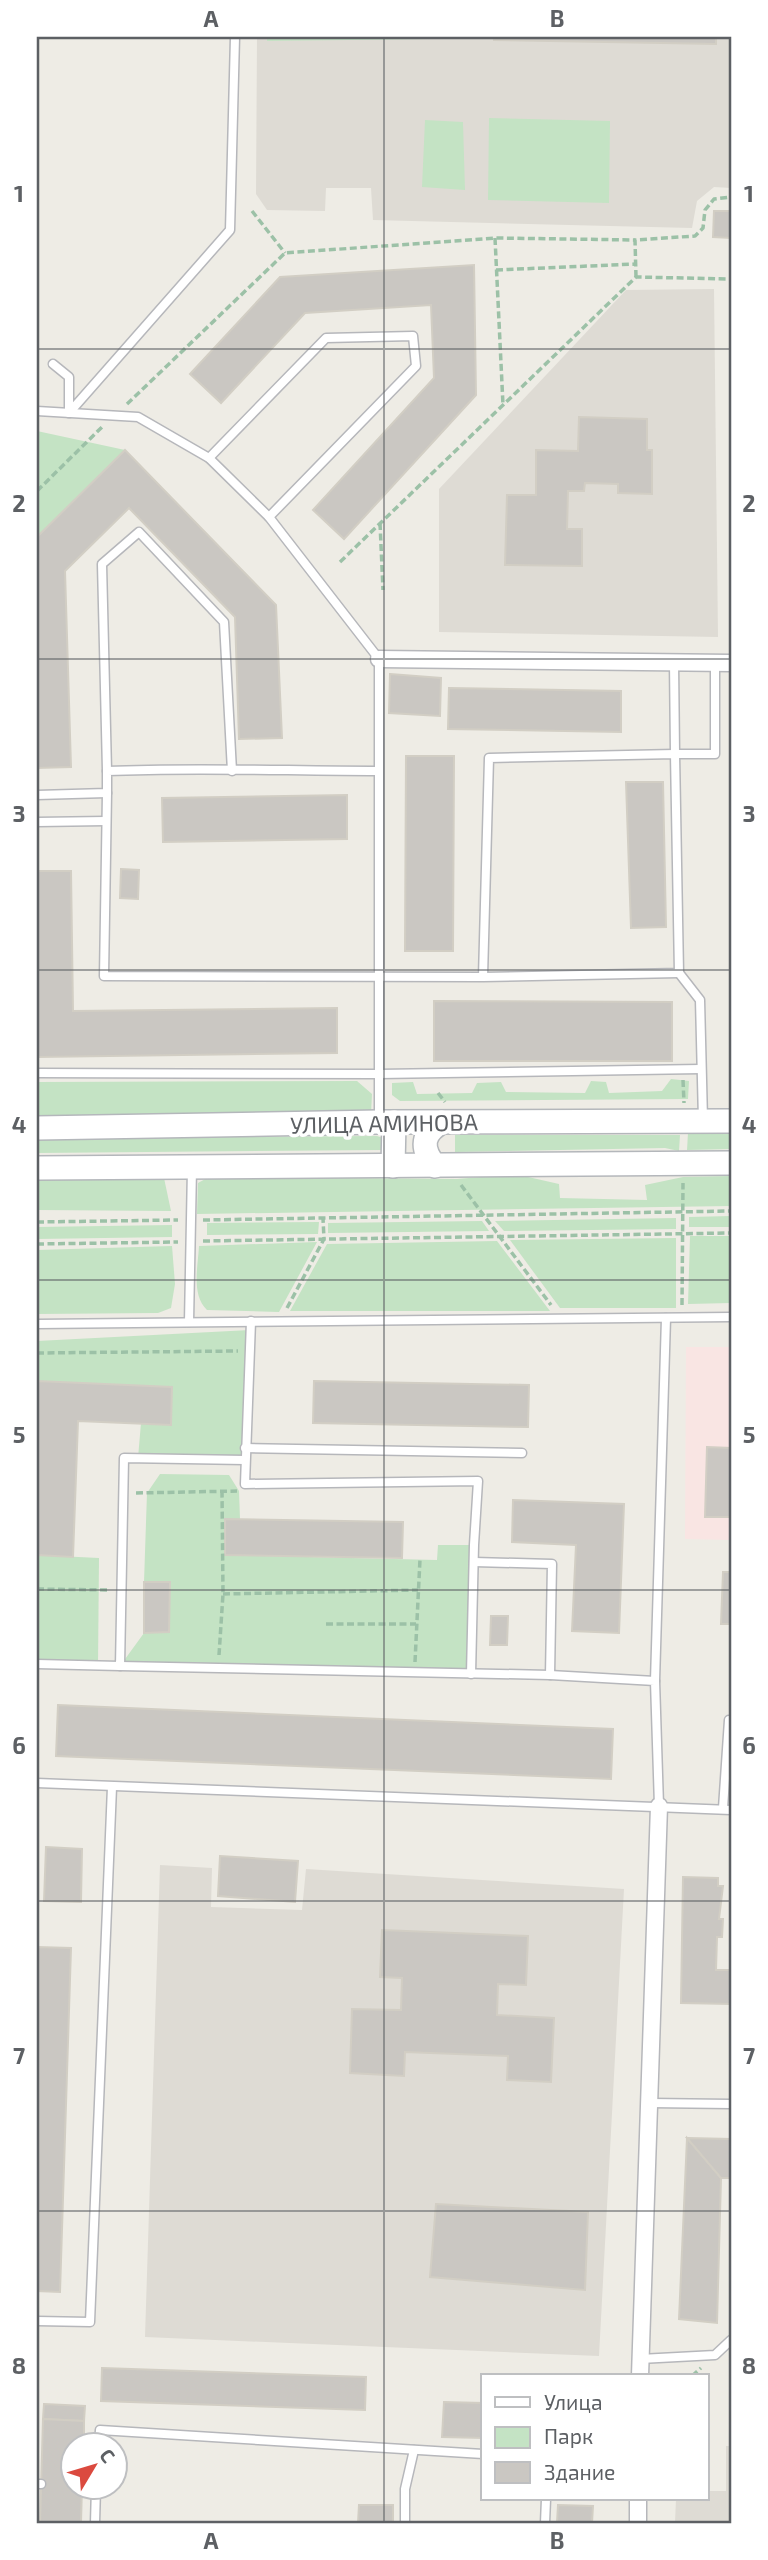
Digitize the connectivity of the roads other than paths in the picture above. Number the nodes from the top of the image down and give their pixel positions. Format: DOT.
graph roads {
  1 [pos="235,37"];
  2 [pos="53,364"];
  3 [pos="37,411"];
  4 [pos="69,413"];
  5 [pos="209,458"];
  6 [pos="268,516"];
  7 [pos="379,659"];
  8 [pos="674,662"];
  9 [pos="723,663"];
  10 [pos="675,754"];
  11 [pos="107,771"];
  12 [pos="232,771"];
  13 [pos="378,771"];
  14 [pos="107,793"];
  15 [pos="37,795"];
  16 [pos="106,821"];
  17 [pos="37,822"];
  18 [pos="679,972"];
  19 [pos="379,976"];
  20 [pos="483,977"];
  21 [pos="701,1069"];
  22 [pos="37,1073"];
  23 [pos="379,1074"];
  24 [pos="693,1115"];
  25 [pos="731,1121"];
  26 [pos="386,1122"];
  27 [pos="442,1122"];
  28 [pos="37,1128"];
  29 [pos="731,1163"];
  30 [pos="393,1166"];
  31 [pos="435,1166"];
  32 [pos="37,1168"];
  33 [pos="192,1168"];
  34 [pos="731,1317"];
  35 [pos="666,1318"];
  36 [pos="251,1321"];
  37 [pos="189,1322"];
  38 [pos="37,1324"];
  39 [pos="245,1448"];
  40 [pos="522,1453"];
  41 [pos="244,1460"];
  42 [pos="474,1562"];
  43 [pos="37,1664"];
  44 [pos="120,1666"];
  45 [pos="471,1674"];
  46 [pos="550,1675"];
  47 [pos="655,1681"];
  48 [pos="731,1720"];
  49 [pos="37,1783"];
  50 [pos="112,1787"];
  51 [pos="659,1806"];
  52 [pos="727,1809"];
  53 [pos="650,2103"];
  54 [pos="731,2104"];
  55 [pos="37,2321"];
  56 [pos="731,2340"];
  57 [pos="640,2359"];
  58 [pos="640,2374"];
  59 [pos="130,2432"];
  60 [pos="414,2450"];
  61 [pos="481,2454"];
  62 [pos="95,2500"];
  63 [pos="546,2500"];
  64 [pos="638,2500"];
  65 [pos="94,2523"];
  66 [pos="405,2523"];
  67 [pos="545,2523"];
  68 [pos="638,2523"];
  1 -- 4 [label="lane"];
  2 -- 4 [label="lane"];
  3 -- 4 [label="lane"];
  4 -- 5 [label="lane"];
  5 -- 6 [label="lane"];
  5 -- 6 [label="lane"];
  6 -- 7 [label="lane"];
  7 -- 8 [label="street"];
  7 -- 13 [label="lane"];
  8 -- 9 [label="street"];
  8 -- 10 [label="lane"];
  9 -- 10 [label="lane"];
  10 -- 18 [label="lane"];
  10 -- 20 [label="lane"];
  11 -- 12 [label="lane"];
  11 -- 12 [label="lane"];
  11 -- 14 [label="lane"];
  12 -- 13 [label="lane"];
  13 -- 19 [label="lane"];
  14 -- 15 [label="lane"];
  14 -- 16 [label="lane"];
  16 -- 17 [label="lane"];
  16 -- 19 [label="lane"];
  18 -- 20 [label="lane"];
  18 -- 21 [label="lane"];
  19 -- 20 [label="lane"];
  19 -- 23 [label="lane"];
  21 -- 23 [label="lane"];
  21 -- 24 [label="lane"];
  22 -- 23 [label="lane"];
  23 -- 26 [label="lane"];
  24 -- 25 [label="street, УЛИЦА АМИНОВА"];
  24 -- 27 [label="street, УЛИЦА АМИНОВА"];
  26 -- 27 [label="street, УЛИЦА АМИНОВА"];
  26 -- 28 [label="street, УЛИЦА АМИНОВА"];
  26 -- 30 [label="street"];
  27 -- 31 [label="street"];
  29 -- 31 [label="street, УЛИЦА АМИНОВА"];
  30 -- 31 [label="street, УЛИЦА АМИНОВА"];
  30 -- 33 [label="street, УЛИЦА АМИНОВА"];
  32 -- 33 [label="street, УЛИЦА АМИНОВА"];
  33 -- 37 [label="lane"];
  34 -- 35 [label="lane"];
  35 -- 36 [label="lane"];
  35 -- 47 [label="lane"];
  36 -- 37 [label="lane"];
  36 -- 39 [label="lane"];
  37 -- 38 [label="lane"];
  39 -- 40 [label="lane"];
  39 -- 41 [label="lane"];
  41 -- 42 [label="lane"];
  41 -- 44 [label="lane"];
  42 -- 45 [label="lane"];
  42 -- 46 [label="lane"];
  43 -- 44 [label="lane"];
  44 -- 45 [label="lane"];
  45 -- 46 [label="lane"];
  46 -- 47 [label="lane"];
  47 -- 51 [label="lane"];
  48 -- 52 [label="lane"];
  49 -- 50 [label="lane"];
  50 -- 51 [label="lane"];
  50 -- 55 [label="lane"];
  51 -- 52 [label="lane"];
  51 -- 53 [label="street"];
  53 -- 54 [label="lane"];
  53 -- 57 [label="street"];
  56 -- 57 [label="lane"];
  57 -- 58 [label="street"];
  59 -- 60 [label="lane"];
  60 -- 61 [label="lane"];
  60 -- 66 [label="lane"];
  62 -- 65 [label="lane"];
  63 -- 67 [label="lane"];
  64 -- 68 [label="street"];
}
